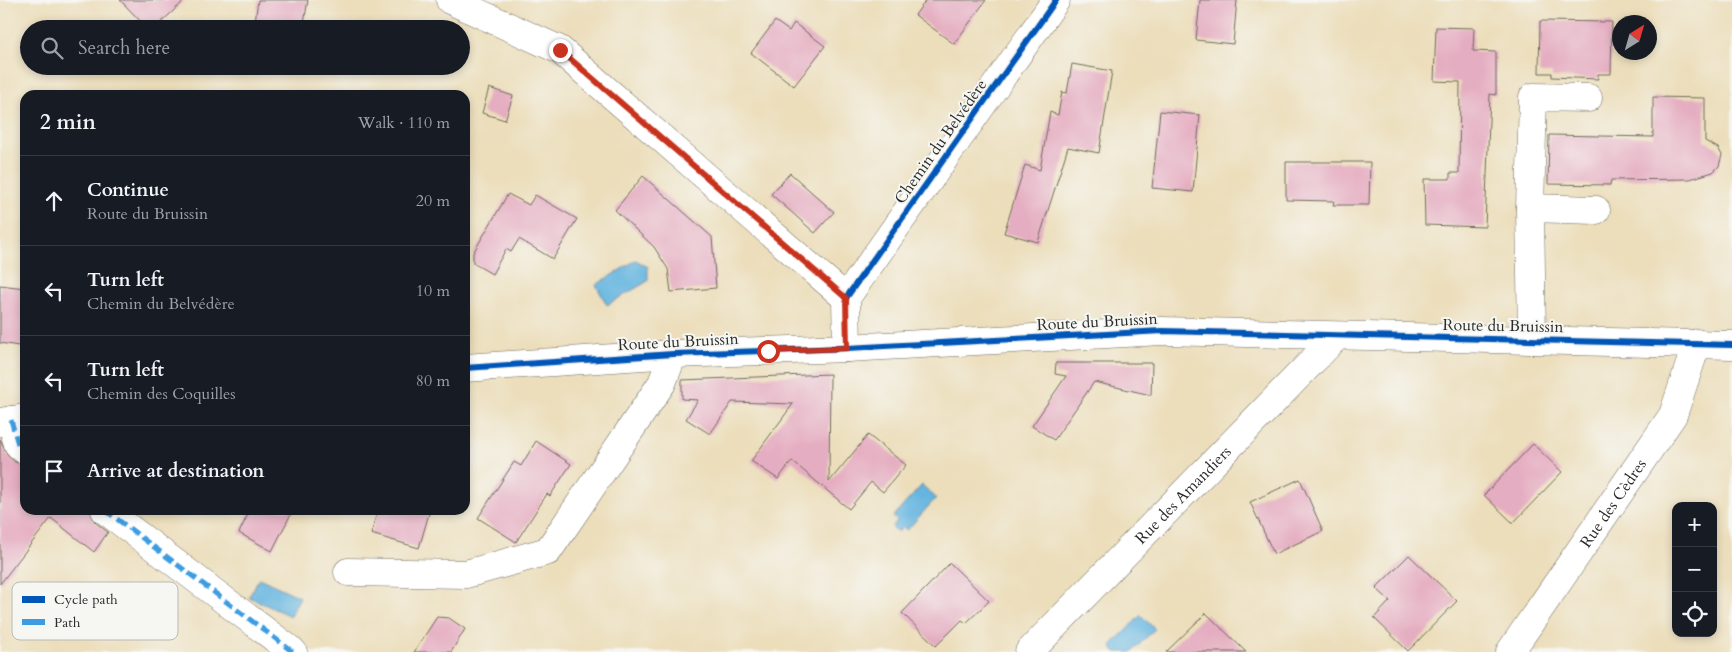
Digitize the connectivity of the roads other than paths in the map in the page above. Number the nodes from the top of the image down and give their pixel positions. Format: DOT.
graph roads {
  1 [pos="450,0"];
  2 [pos="1056,0"];
  3 [pos="1588,98"];
  4 [pos="1530,208"];
  5 [pos="1596,210"];
  6 [pos="846,298"];
  7 [pos="1337,336"];
  8 [pos="1532,340"];
  9 [pos="1697,343"];
  10 [pos="1732,345"];
  11 [pos="847,348"];
  12 [pos="673,354"];
  13 [pos="470,368"];
  14 [pos="12,420"];
  15 [pos="20,446"];
  16 [pos="112,515"];
  17 [pos="348,572"];
  18 [pos="293,652"];
  19 [pos="1029,652"];
  20 [pos="1510,652"];
  1 -- 6 [label="street"];
  2 -- 6 [label="street, Chemin du Belvédère"];
  3 -- 4 [label="street"];
  4 -- 5 [label="street"];
  4 -- 8 [label="street"];
  6 -- 11 [label="street"];
  7 -- 8 [label="street, Route du Bruissin"];
  7 -- 11 [label="street, Route du Bruissin"];
  7 -- 19 [label="street, Rue des Amandiers"];
  8 -- 9 [label="street, Route du Bruissin"];
  9 -- 10 [label="street, Route du Bruissin"];
  9 -- 20 [label="street, Rue des Cèdres"];
  11 -- 12 [label="street, Route du Bruissin"];
  12 -- 13 [label="street, Route du Bruissin"];
  12 -- 17 [label="street, Route du Bruissin"];
  14 -- 15 [label="street"];
  16 -- 18 [label="street"];
}
